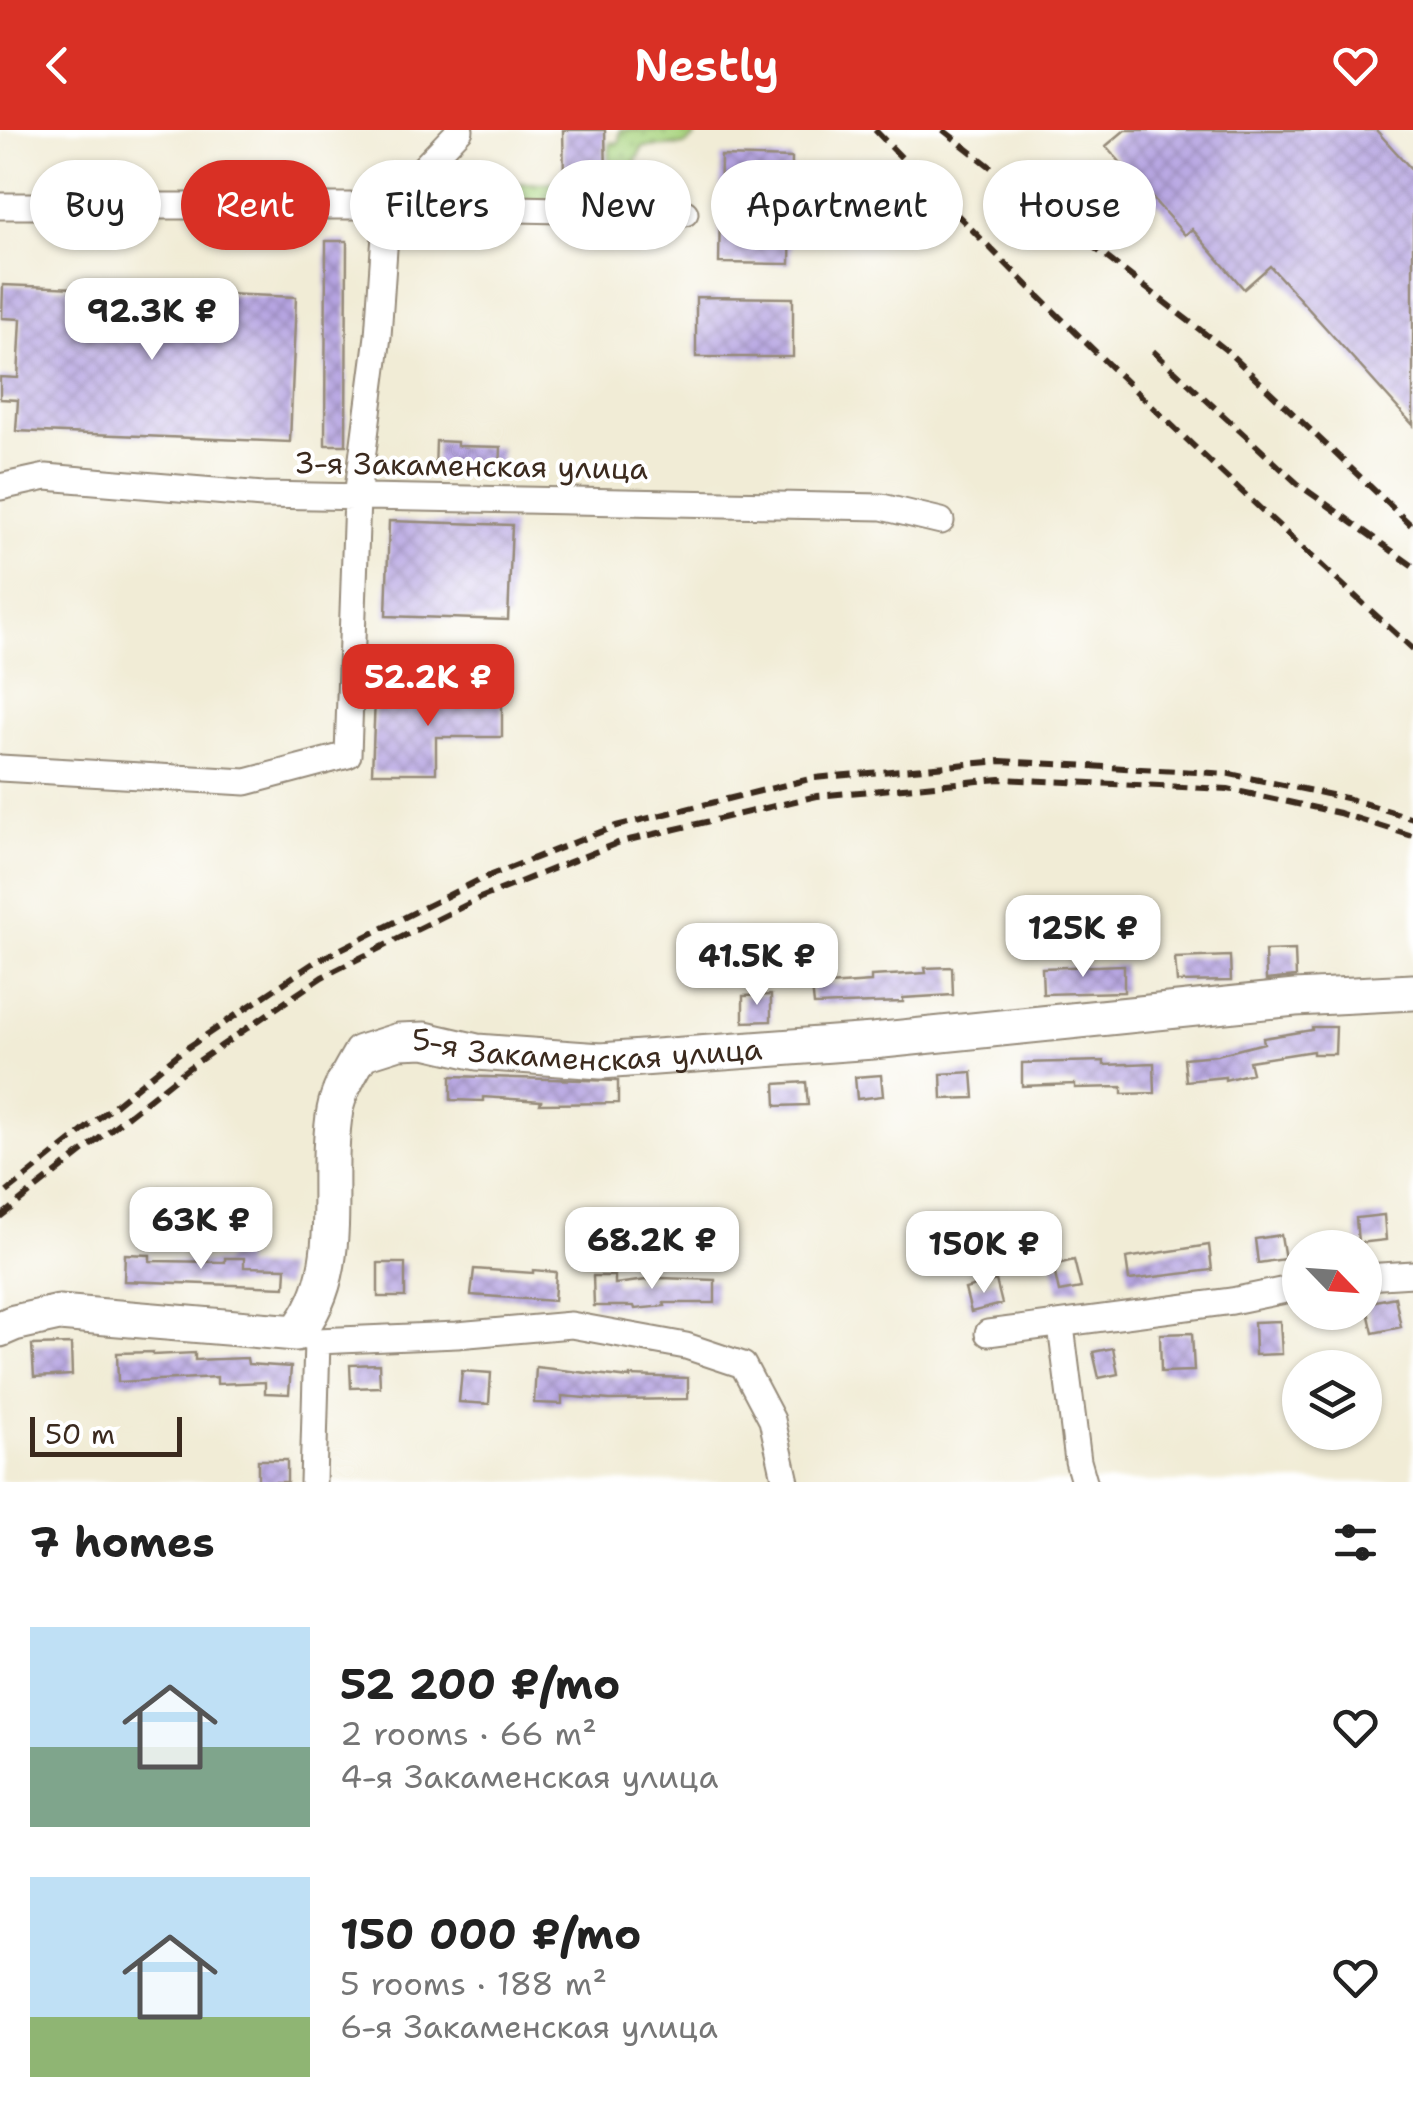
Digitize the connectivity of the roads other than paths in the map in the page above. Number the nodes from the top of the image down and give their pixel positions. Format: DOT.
graph roads {
  1 [pos="460,130"];
  2 [pos="431,160"];
  3 [pos="0,206"];
  4 [pos="350,206"];
  5 [pos="384,250"];
  6 [pos="0,487"];
  7 [pos="357,496"];
  8 [pos="941,520"];
  9 [pos="0,768"];
  10 [pos="1413,992"];
  11 [pos="1413,1274"];
  12 [pos="1382,1276"];
  13 [pos="1282,1291"];
  14 [pos="1060,1326"];
  15 [pos="0,1330"];
  16 [pos="988,1333"];
  17 [pos="307,1337"];
  18 [pos="314,1482"];
  19 [pos="786,1482"];
  20 [pos="1084,1482"];
  1 -- 2 [label="street"];
  3 -- 4 [label="street"];
  5 -- 7 [label="street"];
  6 -- 7 [label="street, 3-я Закаменская улица"];
  7 -- 8 [label="street, 3-я Закаменская улица"];
  7 -- 9 [label="street"];
  10 -- 17 [label="street, 5-я Закаменская улица"];
  11 -- 12 [label="street"];
  13 -- 14 [label="street"];
  14 -- 16 [label="street"];
  14 -- 20 [label="street"];
  15 -- 17 [label="street"];
  17 -- 18 [label="street"];
  17 -- 19 [label="street"];
}
